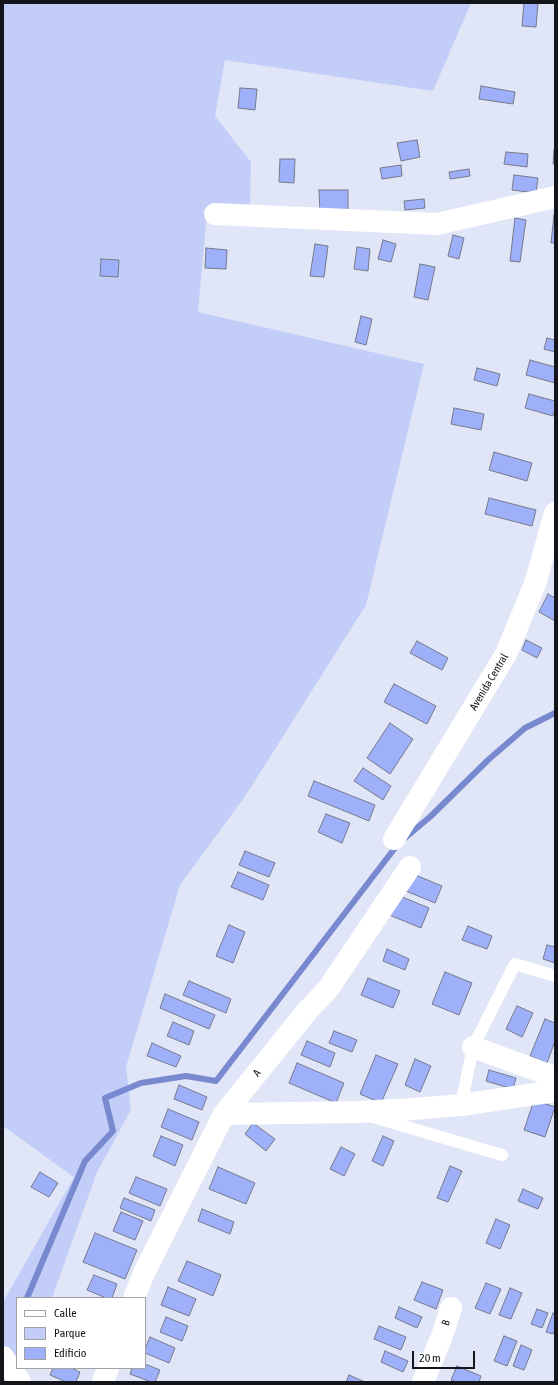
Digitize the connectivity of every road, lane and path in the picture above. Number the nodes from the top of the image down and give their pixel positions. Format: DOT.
graph roads {
  1 [pos="555,197"];
  2 [pos="215,214"];
  3 [pos="555,513"];
  4 [pos="394,839"];
  5 [pos="410,867"];
  6 [pos="555,976"];
  7 [pos="473,1047"];
  8 [pos="555,1077"];
  9 [pos="555,1091"];
  10 [pos="462,1105"];
  11 [pos="357,1112"];
  12 [pos="224,1114"];
  13 [pos="502,1155"];
  14 [pos="134,1297"];
  15 [pos="451,1308"];
  16 [pos="3,1358"];
  17 [pos="108,1369"];
  18 [pos="20,1382"];
  19 [pos="103,1382"];
  20 [pos="423,1382"];
  1 -- 2 [label="street"];
  3 -- 4 [label="street, Avenida Central"];
  5 -- 12 [label="street, A"];
  6 -- 7 [label="lane"];
  7 -- 8 [label="street"];
  7 -- 10 [label="lane"];
  9 -- 10 [label="street"];
  10 -- 11 [label="street"];
  11 -- 12 [label="street"];
  11 -- 13 [label="lane"];
  12 -- 14 [label="street, A"];
  15 -- 20 [label="street, B"];
  16 -- 18 [label="street"];
  17 -- 19 [label="street"];
}
